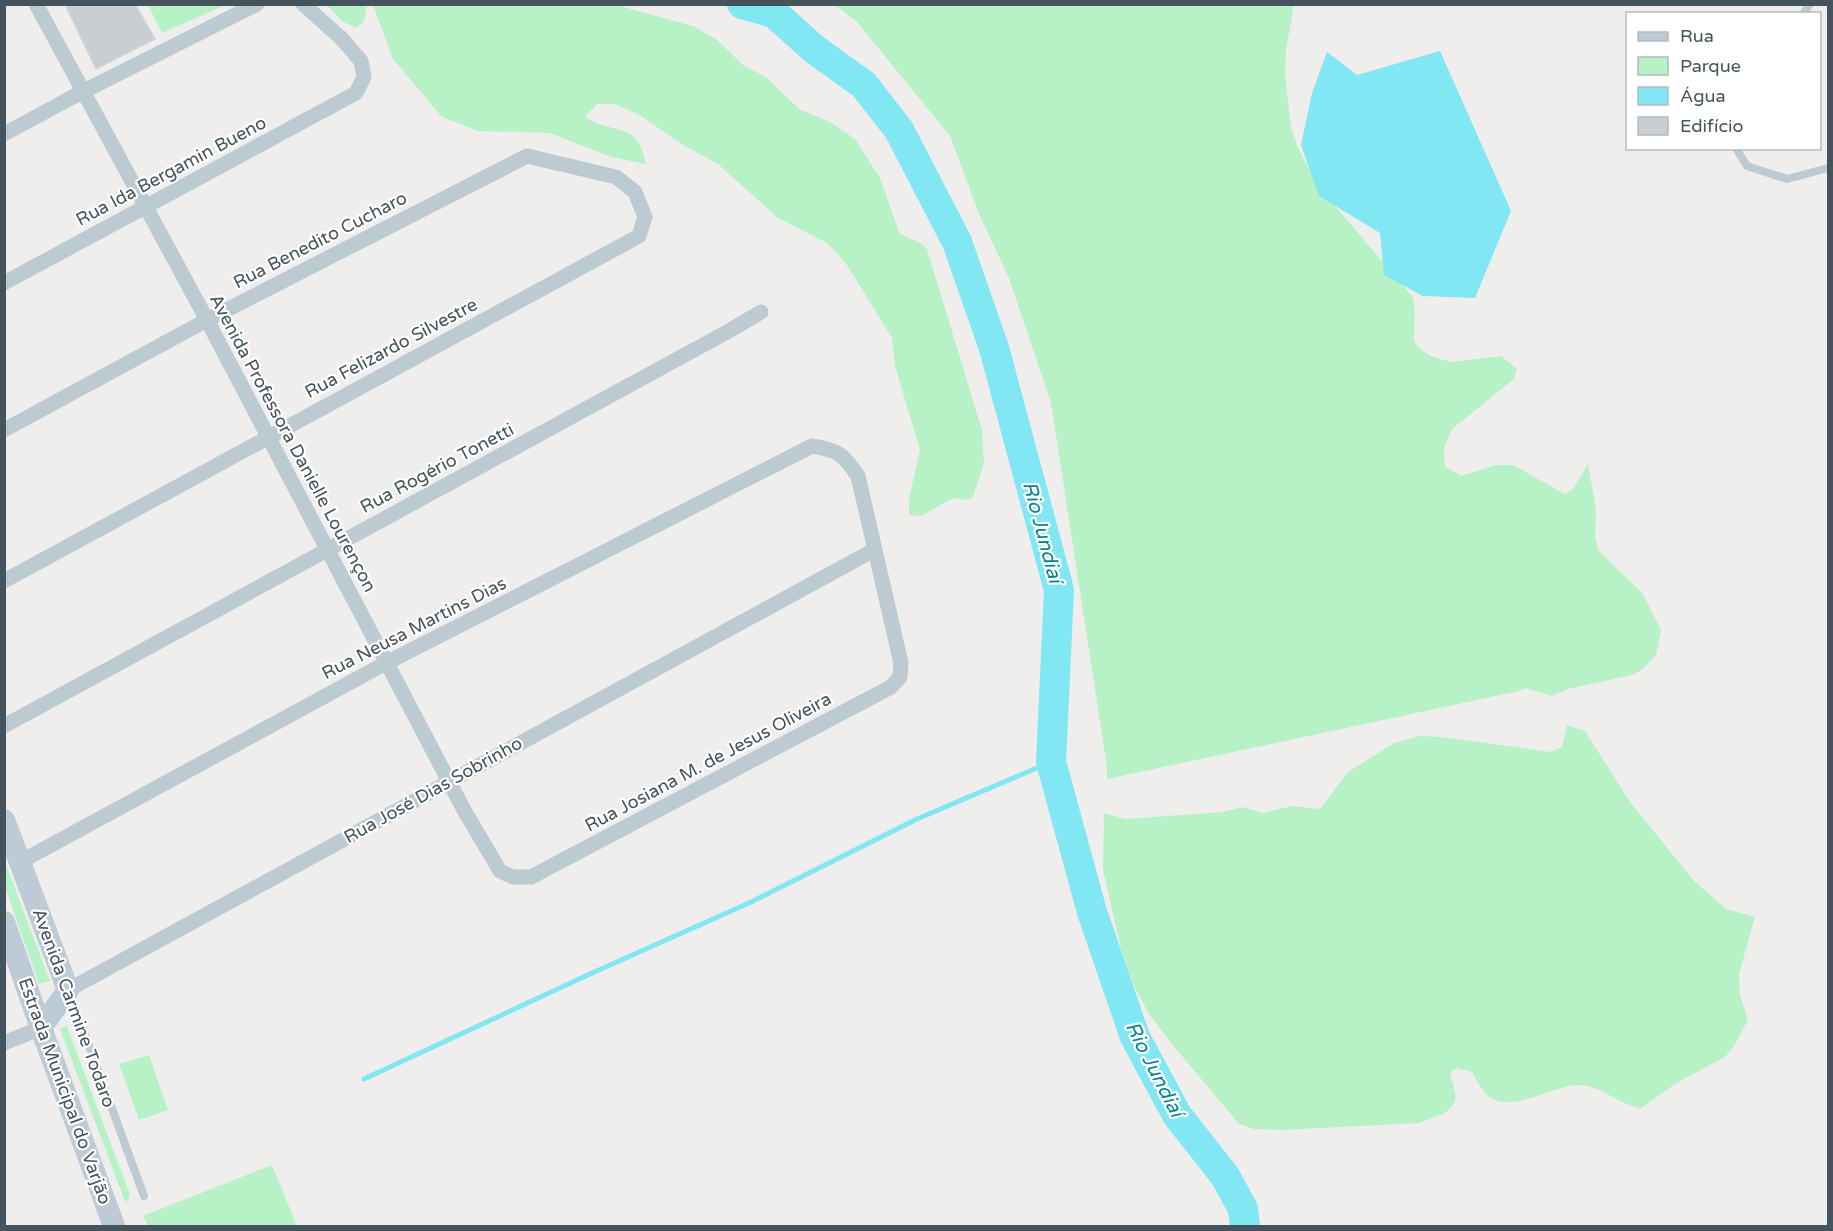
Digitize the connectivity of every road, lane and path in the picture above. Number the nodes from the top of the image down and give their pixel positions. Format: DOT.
graph roads {
  1 [pos="36,4"];
  2 [pos="257,4"];
  3 [pos="303,4"];
  4 [pos="82,92"];
  5 [pos="4,134"];
  6 [pos="1737,150"];
  7 [pos="527,156"];
  8 [pos="1828,168"];
  9 [pos="145,208"];
  10 [pos="4,283"];
  11 [pos="761,312"];
  12 [pos="207,320"];
  13 [pos="4,430"];
  14 [pos="267,437"];
  15 [pos="326,549"];
  16 [pos="874,550"];
  17 [pos="4,581"];
  18 [pos="386,663"];
  19 [pos="4,726"];
  20 [pos="449,781"];
  21 [pos="4,820"];
  22 [pos="20,862"];
  23 [pos="531,877"];
  24 [pos="4,922"];
  25 [pos="68,990"];
  26 [pos="41,1028"];
  27 [pos="4,1043"];
  28 [pos="144,1196"];
  29 [pos="114,1227"];
  1 -- 4 [label="street, Avenida Professora Danielle Lourençon"];
  2 -- 4 [label="street"];
  3 -- 9 [label="street, Rua Ida Bergamin Bueno"];
  4 -- 5 [label="street"];
  4 -- 9 [label="street, Avenida Professora Danielle Lourençon"];
  6 -- 8 [label="lane"];
  7 -- 12 [label="street, Rua Benedito Cucharo"];
  7 -- 14 [label="street, Rua Felizardo Silvestre"];
  9 -- 10 [label="street, Rua Ida Bergamin Bueno"];
  9 -- 12 [label="street, Avenida Professora Danielle Lourençon"];
  11 -- 15 [label="street, Rua Rogério Tonetti"];
  12 -- 13 [label="street, Rua Benedito Cucharo"];
  12 -- 14 [label="street, Avenida Professora Danielle Lourençon"];
  14 -- 15 [label="street, Avenida Professora Danielle Lourençon"];
  14 -- 17 [label="street, Rua Felizardo Silvestre"];
  15 -- 18 [label="street, Avenida Professora Danielle Lourençon"];
  15 -- 19 [label="street, Rua Rogério Tonetti"];
  16 -- 18 [label="street, Rua Neusa Martins Dias"];
  16 -- 20 [label="street, Rua José Dias Sobrinho"];
  16 -- 23 [label="street, Rua Josiana M. de Jesus Oliveira"];
  18 -- 20 [label="street, Avenida Professora Danielle Lourençon"];
  18 -- 22 [label="street, Rua Neusa Martins Dias"];
  20 -- 23 [label="street, Avenida Professora Danielle Lourençon"];
  20 -- 25 [label="street, Rua José Dias Sobrinho"];
  21 -- 22 [label="main road, Avenida Carmine Todaro"];
  22 -- 25 [label="main road, Avenida Carmine Todaro"];
  24 -- 26 [label="main road, Estrada Municipal do Varjão"];
  25 -- 26 [label="main road, Rua José Dias Sobrinho"];
  25 -- 28 [label="lane, Avenida Carmine Todaro"];
  26 -- 27 [label="street"];
  26 -- 29 [label="main road, Estrada Municipal do Varjão"];
}
